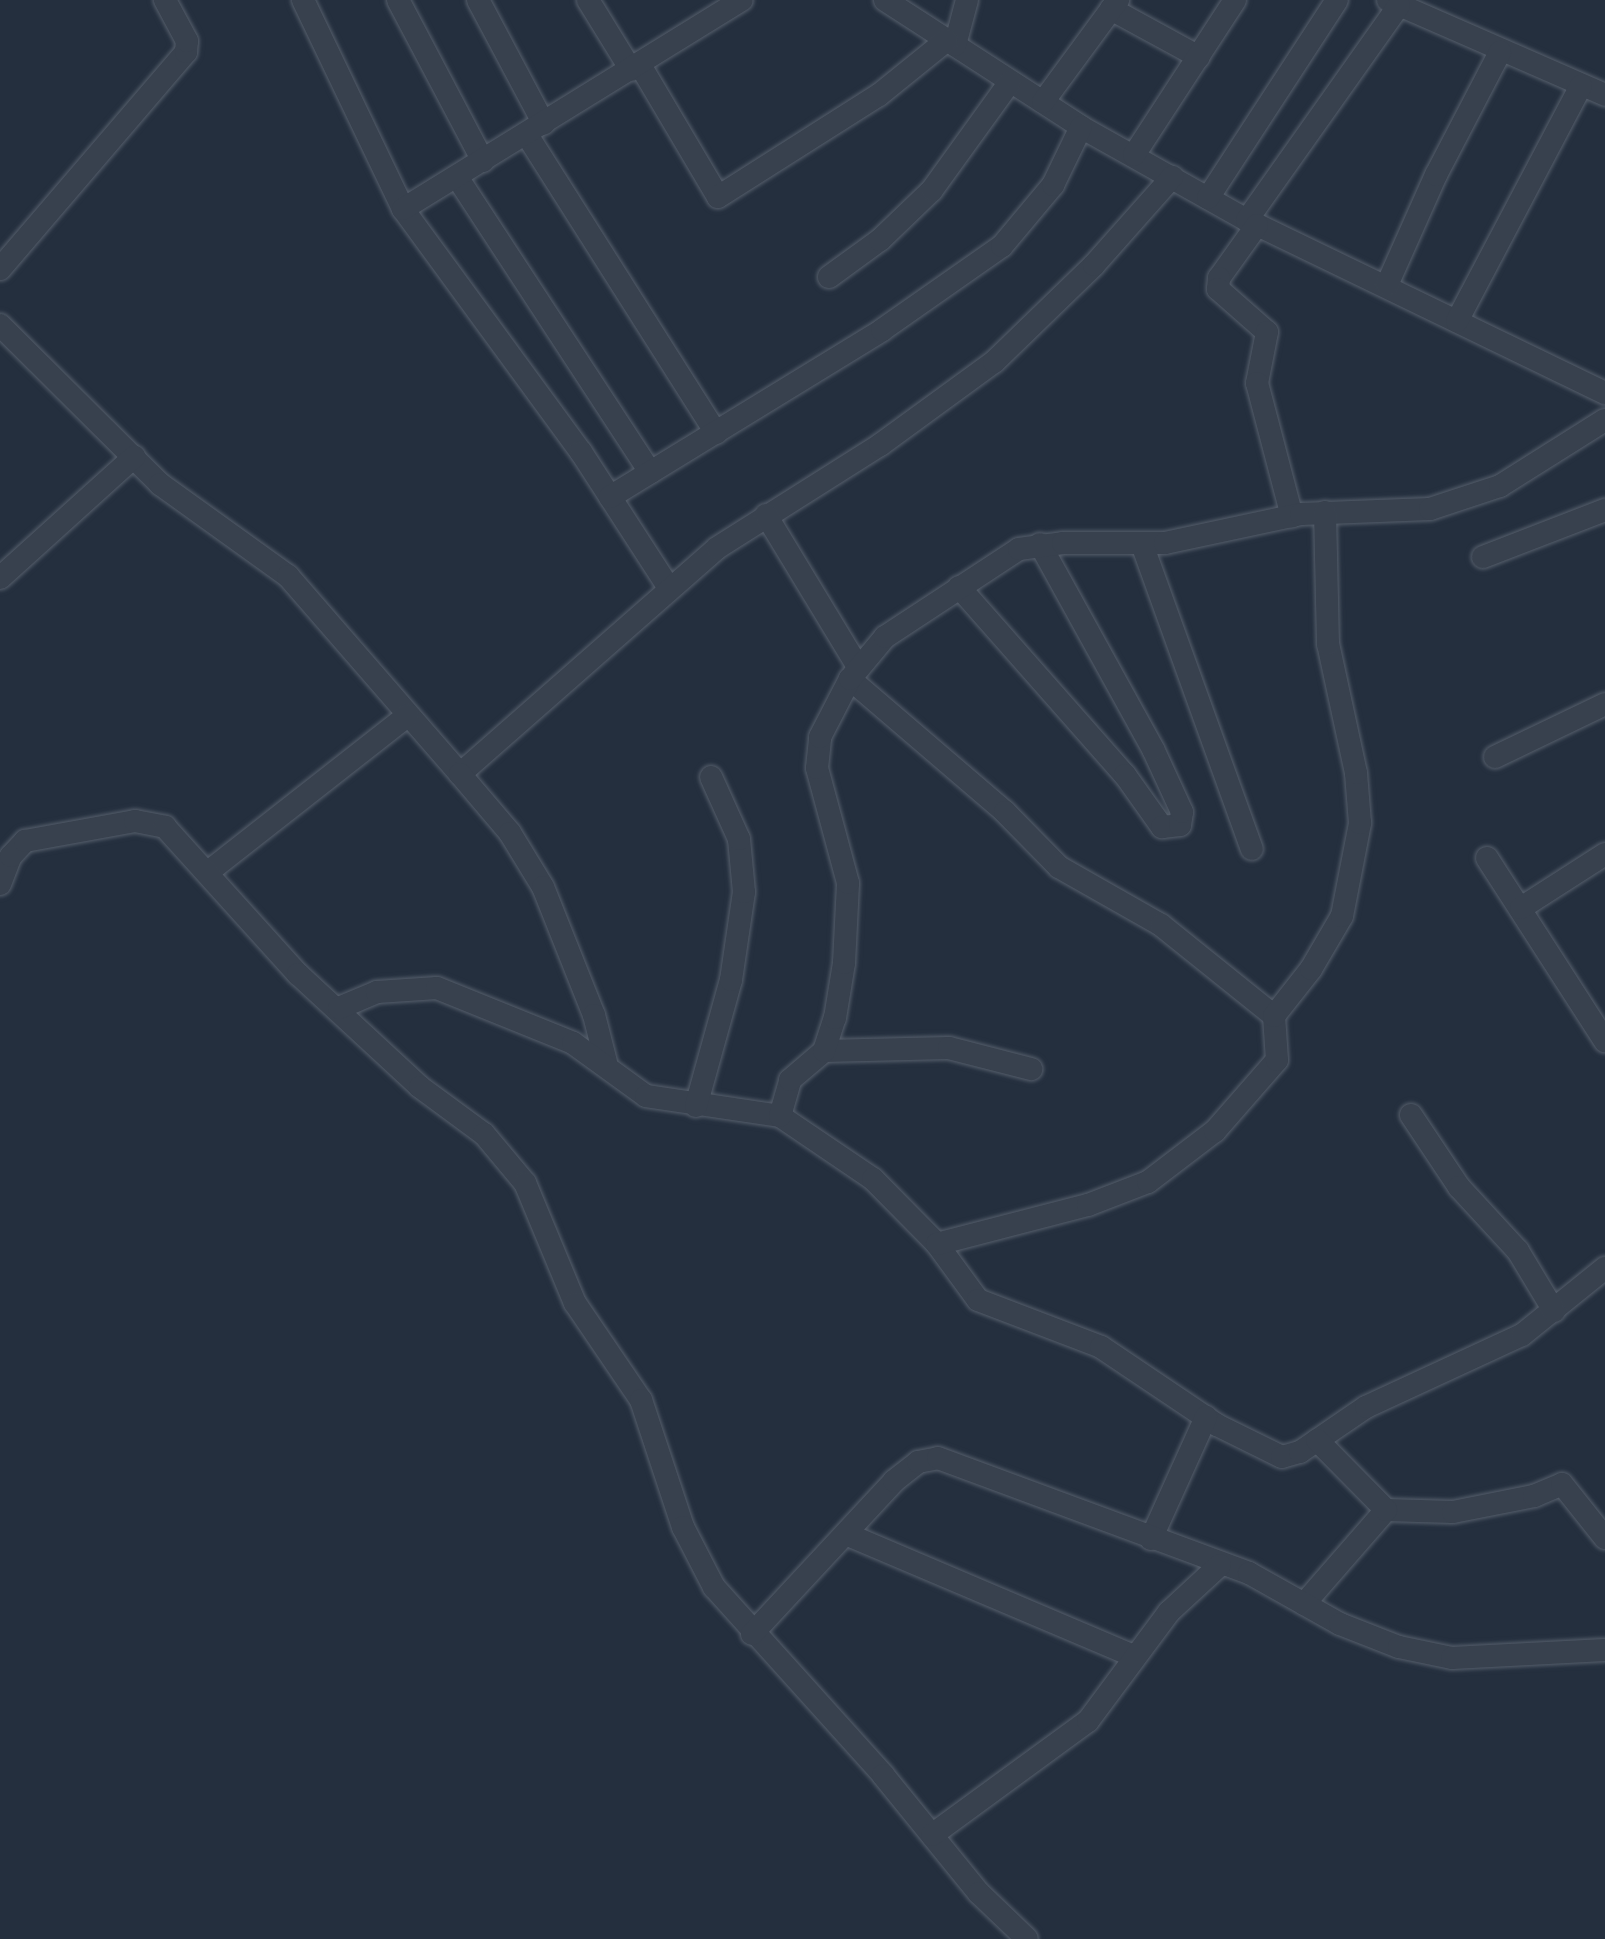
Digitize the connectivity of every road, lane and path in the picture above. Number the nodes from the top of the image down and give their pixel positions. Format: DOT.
graph roads {
  1 [pos="165,0"];
  2 [pos="303,0"];
  3 [pos="398,0"];
  4 [pos="478,0"];
  5 [pos="588,0"];
  6 [pos="742,0"];
  7 [pos="885,0"];
  8 [pos="967,0"];
  9 [pos="1235,0"];
  10 [pos="1337,0"];
  11 [pos="1394,3"];
  12 [pos="1115,5"];
  13 [pos="951,42"];
  14 [pos="1500,52"];
  15 [pos="1199,57"];
  16 [pos="635,68"];
  17 [pos="1010,82"];
  18 [pos="1581,86"];
  19 [pos="1605,95"];
  20 [pos="1043,102"];
  21 [pos="1081,127"];
  22 [pos="536,130"];
  23 [pos="1134,155"];
  24 [pos="483,161"];
  25 [pos="457,177"];
  26 [pos="1172,177"];
  27 [pos="1208,198"];
  28 [pos="403,209"];
  29 [pos="1252,222"];
  30 [pos="0,269"];
  31 [pos="829,277"];
  32 [pos="1387,285"];
  33 [pos="1457,321"];
  34 [pos="0,325"];
  35 [pos="1605,393"];
  36 [pos="1605,420"];
  37 [pos="716,433"];
  38 [pos="134,457"];
  39 [pos="650,472"];
  40 [pos="610,497"];
  41 [pos="1605,510"];
  42 [pos="1325,512"];
  43 [pos="766,515"];
  44 [pos="1292,516"];
  45 [pos="1040,544"];
  46 [pos="1142,544"];
  47 [pos="1483,557"];
  48 [pos="0,578"];
  49 [pos="959,587"];
  50 [pos="669,588"];
  51 [pos="854,673"];
  52 [pos="1605,704"];
  53 [pos="408,715"];
  54 [pos="1495,757"];
  55 [pos="460,774"];
  56 [pos="711,777"];
  57 [pos="1252,849"];
  58 [pos="1605,854"];
  59 [pos="1487,858"];
  60 [pos="208,872"];
  61 [pos="0,884"];
  62 [pos="1521,908"];
  63 [pos="339,1008"];
  64 [pos="1274,1016"];
  65 [pos="1605,1041"];
  66 [pos="824,1051"];
  67 [pos="606,1062"];
  68 [pos="1031,1069"];
  69 [pos="696,1106"];
  70 [pos="1411,1115"];
  71 [pos="780,1116"];
  72 [pos="937,1244"];
  73 [pos="1605,1268"];
  74 [pos="1554,1311"];
  75 [pos="1206,1417"];
  76 [pos="1317,1440"];
  77 [pos="1386,1510"];
  78 [pos="846,1534"];
  79 [pos="1605,1538"];
  80 [pos="1151,1539"];
  81 [pos="1220,1565"];
  82 [pos="1304,1604"];
  83 [pos="752,1634"];
  84 [pos="1605,1650"];
  85 [pos="1133,1656"];
  86 [pos="932,1835"];
  87 [pos="1027,1939"];
  1 -- 30 [label="street"];
  2 -- 28 [label="street"];
  3 -- 24 [label="street"];
  4 -- 22 [label="street"];
  5 -- 16 [label="street"];
  6 -- 16 [label="street"];
  7 -- 13 [label="street"];
  8 -- 13 [label="street"];
  9 -- 15 [label="street"];
  10 -- 27 [label="street"];
  11 -- 14 [label="street"];
  11 -- 29 [label="street"];
  12 -- 15 [label="street"];
  12 -- 20 [label="street"];
  13 -- 16 [label="street"];
  13 -- 17 [label="street"];
  14 -- 18 [label="street"];
  14 -- 32 [label="street"];
  15 -- 23 [label="street"];
  16 -- 22 [label="street"];
  17 -- 20 [label="street"];
  17 -- 31 [label="street"];
  18 -- 19 [label="street"];
  18 -- 33 [label="street"];
  20 -- 21 [label="street"];
  21 -- 23 [label="street"];
  21 -- 37 [label="street"];
  22 -- 24 [label="street"];
  22 -- 37 [label="street"];
  23 -- 26 [label="street"];
  24 -- 25 [label="street"];
  25 -- 28 [label="street"];
  25 -- 39 [label="street"];
  26 -- 27 [label="street"];
  26 -- 43 [label="street"];
  27 -- 29 [label="street"];
  28 -- 40 [label="street"];
  29 -- 32 [label="street"];
  29 -- 44 [label="street"];
  32 -- 33 [label="street"];
  33 -- 35 [label="street"];
  34 -- 38 [label="street"];
  36 -- 42 [label="street"];
  37 -- 39 [label="street"];
  38 -- 48 [label="street"];
  38 -- 53 [label="street"];
  39 -- 40 [label="street"];
  40 -- 50 [label="street"];
  41 -- 47 [label="street"];
  42 -- 44 [label="street"];
  42 -- 64 [label="street"];
  43 -- 50 [label="street"];
  43 -- 51 [label="street"];
  44 -- 46 [label="street"];
  45 -- 46 [label="street"];
  45 -- 49 [label="street"];
  45 -- 49 [label="street"];
  46 -- 57 [label="street"];
  49 -- 51 [label="street"];
  50 -- 55 [label="street"];
  51 -- 64 [label="street"];
  51 -- 66 [label="street"];
  52 -- 54 [label="street"];
  53 -- 55 [label="street"];
  53 -- 60 [label="street"];
  55 -- 67 [label="street"];
  56 -- 69 [label="street"];
  58 -- 62 [label="street"];
  59 -- 62 [label="street"];
  60 -- 61 [label="street"];
  60 -- 63 [label="street"];
  62 -- 65 [label="street"];
  63 -- 67 [label="street"];
  63 -- 83 [label="street"];
  64 -- 72 [label="street"];
  66 -- 68 [label="street"];
  66 -- 71 [label="street"];
  67 -- 69 [label="street"];
  69 -- 71 [label="street"];
  70 -- 74 [label="street"];
  71 -- 72 [label="street"];
  72 -- 75 [label="street"];
  73 -- 74 [label="street"];
  74 -- 76 [label="street"];
  75 -- 76 [label="street"];
  75 -- 80 [label="street"];
  76 -- 77 [label="street"];
  77 -- 79 [label="street"];
  77 -- 82 [label="street"];
  78 -- 80 [label="street"];
  78 -- 83 [label="street"];
  78 -- 85 [label="street"];
  80 -- 81 [label="street"];
  81 -- 82 [label="street"];
  81 -- 85 [label="street"];
  82 -- 84 [label="street"];
  83 -- 86 [label="street"];
  85 -- 86 [label="street"];
  86 -- 87 [label="street"];
}
